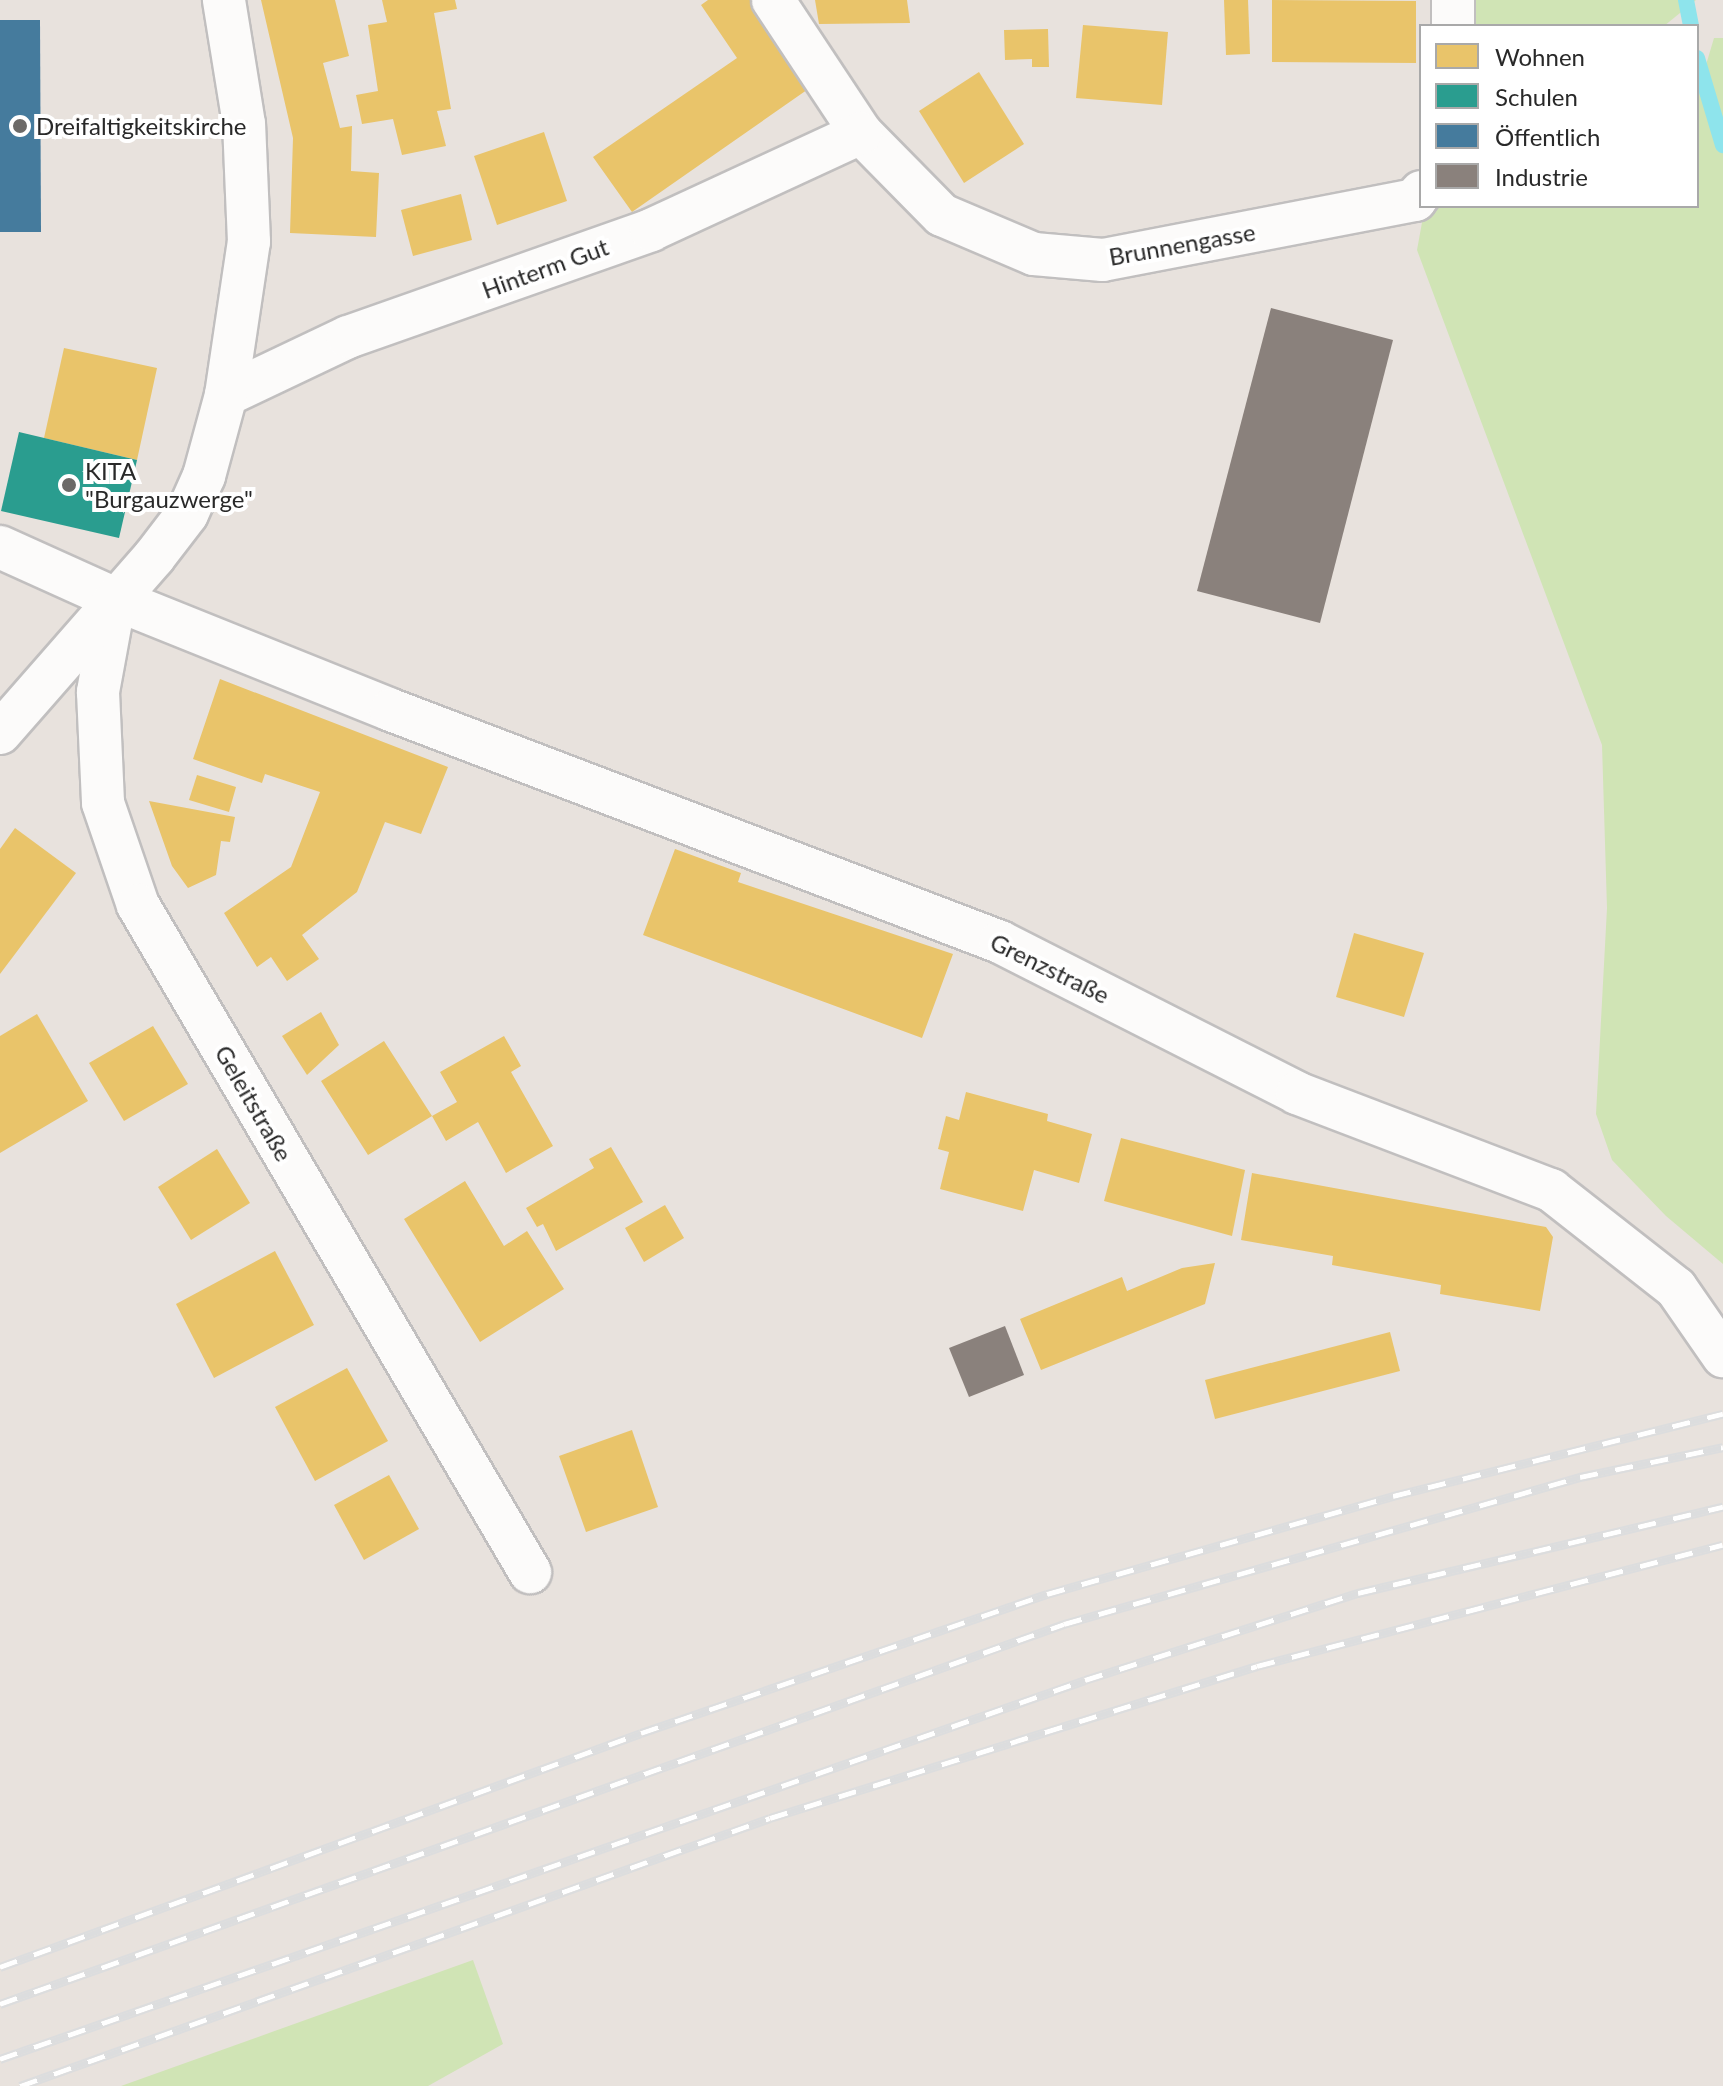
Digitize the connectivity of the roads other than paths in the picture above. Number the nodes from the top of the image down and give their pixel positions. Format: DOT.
graph roads {
  1 [pos="224,0"];
  2 [pos="773,0"];
  3 [pos="1453,0"];
  4 [pos="1453,24"];
  5 [pos="861,133"];
  6 [pos="1418,196"];
  7 [pos="226,395"];
  8 [pos="0,547"];
  9 [pos="115,599"];
  10 [pos="0,733"];
  11 [pos="1723,1356"];
  12 [pos="530,1572"];
  1 -- 7 [label="street"];
  2 -- 5 [label="street, Brunnengasse"];
  3 -- 4 [label="street"];
  5 -- 6 [label="street, Brunnengasse"];
  5 -- 7 [label="street, Hinterm Gut"];
  7 -- 9 [label="street"];
  8 -- 9 [label="street, Grenzstraße"];
  9 -- 10 [label="street"];
  9 -- 11 [label="street, Grenzstraße"];
  9 -- 12 [label="street, Geleitstraße"];
}
